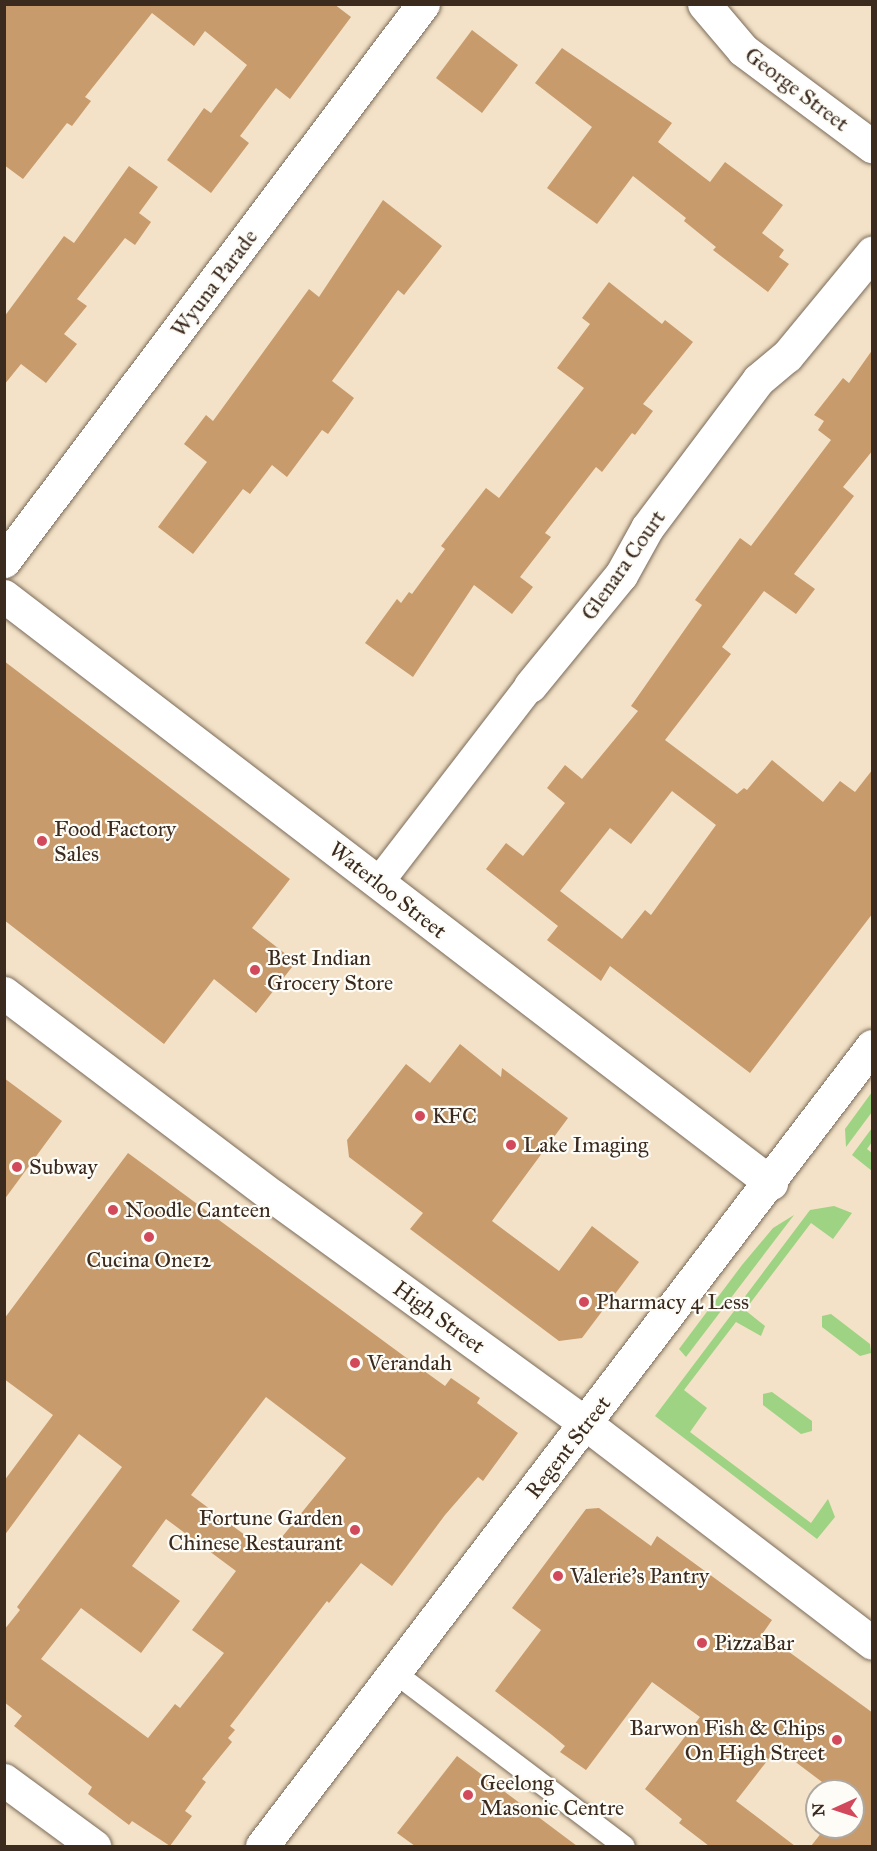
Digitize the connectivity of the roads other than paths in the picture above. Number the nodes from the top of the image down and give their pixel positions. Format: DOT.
graph roads {
  1 [pos="423,4"];
  2 [pos="716,13"];
  3 [pos="873,146"];
  4 [pos="873,253"];
  5 [pos="4,561"];
  6 [pos="4,596"];
  7 [pos="531,686"];
  8 [pos="379,882"];
  9 [pos="4,993"];
  10 [pos="873,1046"];
  11 [pos="771,1184"];
  12 [pos="586,1424"];
  13 [pos="873,1643"];
  14 [pos="394,1672"];
  15 [pos="4,1780"];
  16 [pos="94,1846"];
  17 [pos="262,1846"];
  18 [pos="624,1846"];
  1 -- 5 [label="street, Wyuna Parade"];
  2 -- 3 [label="street, George Street"];
  4 -- 7 [label="street, Glenara Court"];
  6 -- 8 [label="street, Waterloo Street"];
  7 -- 8 [label="street, Glenara Court"];
  8 -- 11 [label="street, Waterloo Street"];
  9 -- 12 [label="street, High Street"];
  10 -- 11 [label="street, Regent Street"];
  11 -- 12 [label="street, Regent Street"];
  12 -- 13 [label="street, High Street"];
  12 -- 14 [label="street, Regent Street"];
  14 -- 17 [label="street, Regent Street"];
  14 -- 18 [label="lane"];
  15 -- 16 [label="street"];
}
